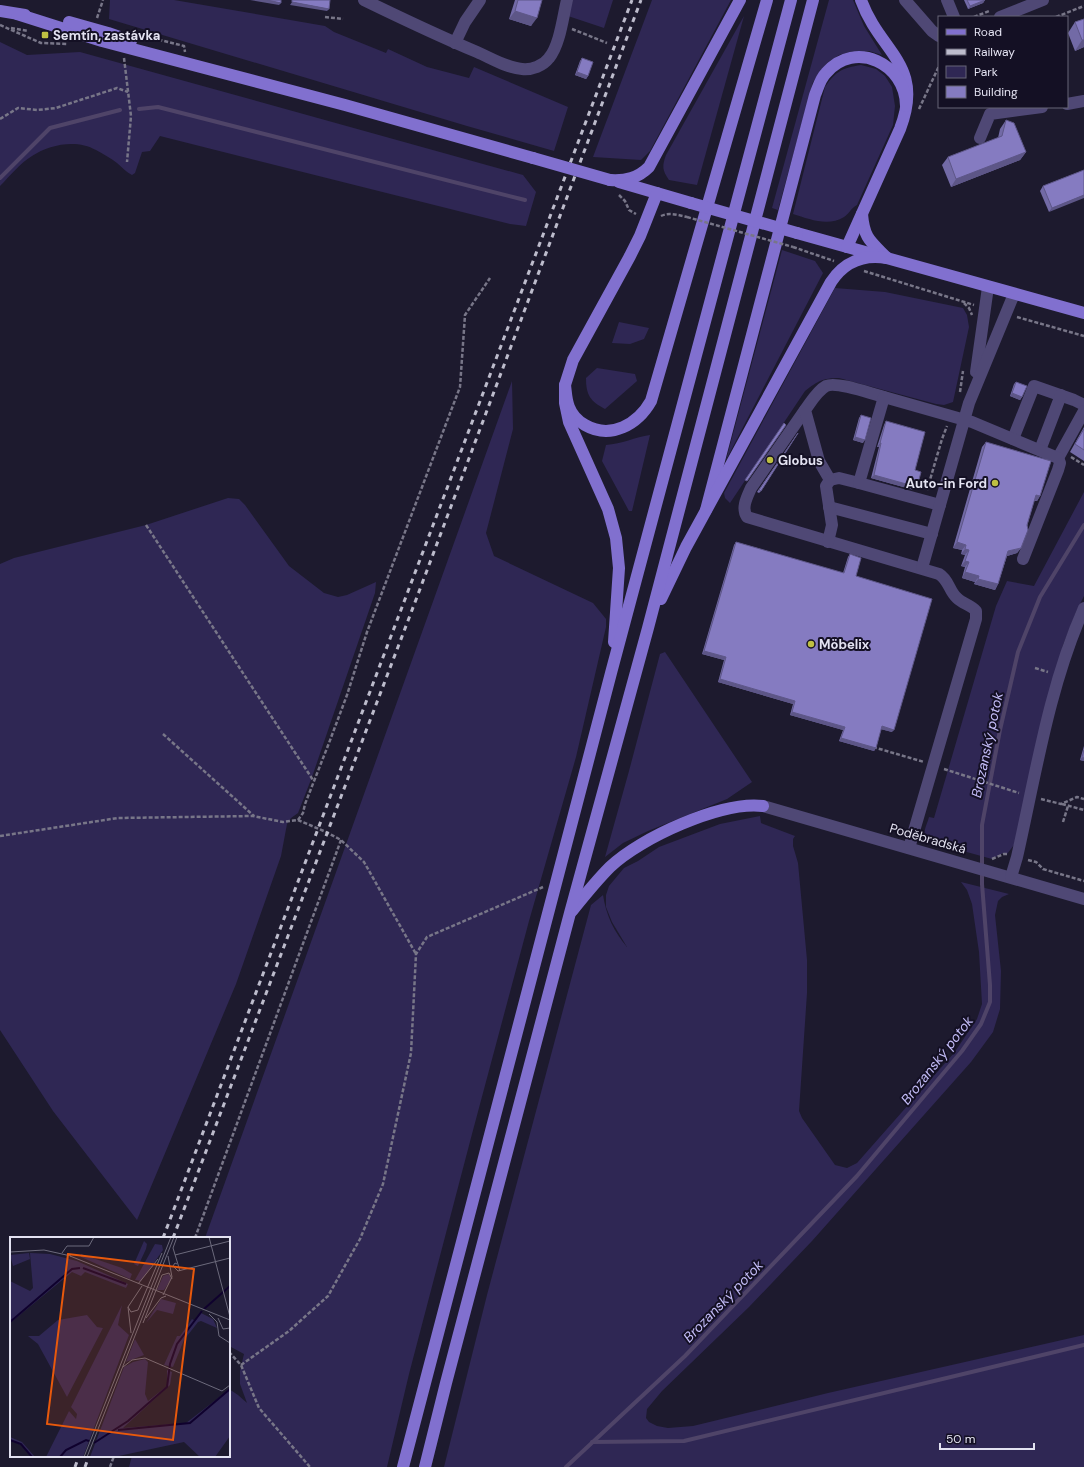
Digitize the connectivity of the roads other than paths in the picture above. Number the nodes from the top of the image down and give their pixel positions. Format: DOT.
graph roads {
  1 [pos="364,0"];
  2 [pos="480,0"];
  3 [pos="567,0"];
  4 [pos="740,0"];
  5 [pos="767,0"];
  6 [pos="791,0"];
  7 [pos="813,0"];
  8 [pos="860,0"];
  9 [pos="905,0"];
  10 [pos="947,0"];
  11 [pos="1044,0"];
  12 [pos="0,11"];
  13 [pos="954,16"];
  14 [pos="1003,16"];
  15 [pos="938,35"];
  16 [pos="456,43"];
  17 [pos="1084,101"];
  18 [pos="1068,104"];
  19 [pos="906,106"];
  20 [pos="1035,108"];
  21 [pos="980,138"];
  22 [pos="610,180"];
  23 [pos="657,193"];
  24 [pos="862,214"];
  25 [pos="847,247"];
  26 [pos="887,258"];
  27 [pos="988,286"];
  28 [pos="1014,294"];
  29 [pos="1084,314"];
  30 [pos="565,385"];
  31 [pos="1061,395"];
  32 [pos="884,397"];
  33 [pos="969,403"];
  34 [pos="1084,405"];
  35 [pos="805,410"];
  36 [pos="1084,410"];
  37 [pos="964,419"];
  38 [pos="1013,439"];
  39 [pos="1040,450"];
  40 [pos="1058,458"];
  41 [pos="830,480"];
  42 [pos="859,483"];
  43 [pos="940,505"];
  44 [pos="829,507"];
  45 [pos="706,510"];
  46 [pos="932,534"];
  47 [pos="828,542"];
  48 [pos="1023,559"];
  49 [pos="922,568"];
  50 [pos="1084,608"];
  51 [pos="648,628"];
  52 [pos="611,673"];
  53 [pos="763,806"];
  54 [pos="909,848"];
  55 [pos="1011,877"];
  56 [pos="1084,898"];
  57 [pos="570,913"];
  58 [pos="402,1467"];
  59 [pos="425,1467"];
  1 -- 16 [label="street"];
  2 -- 16 [label="street"];
  3 -- 16 [label="street"];
  4 -- 22 [label="main road"];
  5 -- 30 [label="main road"];
  6 -- 52 [label="main road"];
  7 -- 51 [label="main road"];
  8 -- 19 [label="main road"];
  9 -- 15 [label="street"];
  10 -- 13 [label="street"];
  11 -- 14 [label="street"];
  12 -- 22 [label="main road, bridge"];
  17 -- 18 [label="street"];
  19 -- 24 [label="main road"];
  19 -- 45 [label="main road"];
  20 -- 21 [label="street"];
  22 -- 23 [label="main road"];
  23 -- 25 [label="main road, bridge"];
  23 -- 30 [label="main road"];
  24 -- 25 [label="main road"];
  24 -- 26 [label="main road"];
  25 -- 26 [label="main road"];
  26 -- 27 [label="main road"];
  26 -- 45 [label="main road"];
  27 -- 28 [label="main road"];
  27 -- 33 [label="street"];
  28 -- 29 [label="main road"];
  28 -- 33 [label="street"];
  30 -- 52 [label="main road"];
  31 -- 34 [label="street"];
  31 -- 38 [label="street"];
  31 -- 39 [label="street"];
  32 -- 35 [label="street"];
  32 -- 37 [label="street"];
  32 -- 42 [label="street"];
  33 -- 37 [label="street"];
  35 -- 41 [label="street"];
  35 -- 47 [label="street"];
  36 -- 40 [label="street"];
  37 -- 38 [label="street"];
  37 -- 43 [label="street"];
  38 -- 39 [label="street"];
  39 -- 40 [label="street"];
  40 -- 48 [label="street"];
  41 -- 42 [label="street"];
  41 -- 44 [label="street"];
  42 -- 43 [label="street"];
  43 -- 46 [label="street"];
  44 -- 46 [label="street"];
  44 -- 47 [label="street"];
  45 -- 51 [label="main road"];
  46 -- 49 [label="street"];
  47 -- 49 [label="street"];
  49 -- 54 [label="street"];
  50 -- 55 [label="street"];
  51 -- 57 [label="main road"];
  52 -- 58 [label="main road"];
  53 -- 54 [label="street, Poděbradská"];
  53 -- 57 [label="main road"];
  54 -- 55 [label="street, Poděbradská"];
  55 -- 56 [label="street, Poděbradská"];
  57 -- 59 [label="main road"];
}
